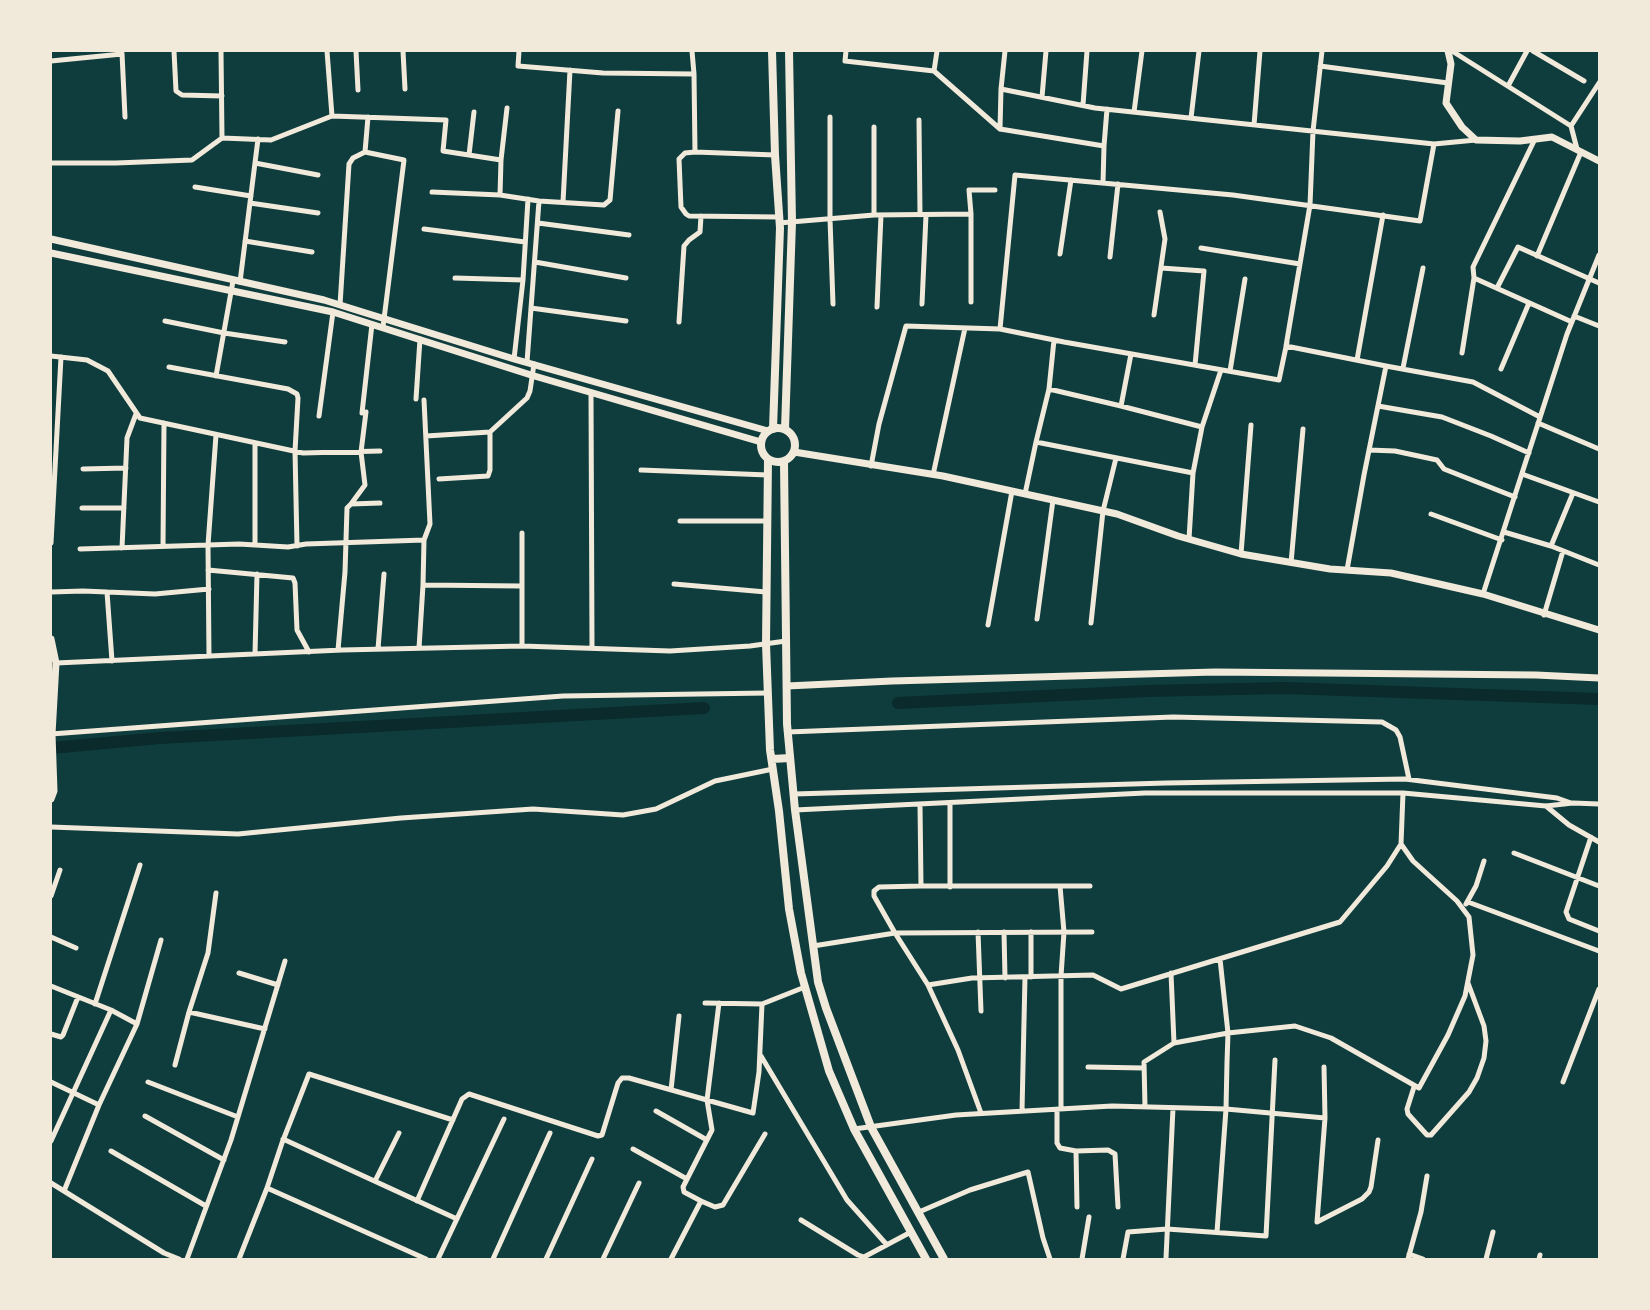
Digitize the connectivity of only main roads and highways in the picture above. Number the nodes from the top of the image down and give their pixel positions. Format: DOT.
graph roads {
  1 [pos="772,51"];
  2 [pos="789,51"];
  3 [pos="784,429"];
  4 [pos="771,430"];
  5 [pos="768,460"];
  6 [pos="784,462"];
  7 [pos="790,758"];
  8 [pos="772,759"];
  9 [pos="815,962"];
  10 [pos="800,966"];
  11 [pos="926,1259"];
  12 [pos="944,1259"];
  1 -- 4 [label="main road"];
  2 -- 3 [label="main road"];
  3 -- 4 [label="main road"];
  3 -- 6 [label="main road"];
  4 -- 5 [label="main road"];
  5 -- 6 [label="main road"];
  5 -- 8 [label="main road"];
  6 -- 7 [label="main road"];
  7 -- 8 [label="main road"];
  7 -- 9 [label="main road"];
  8 -- 10 [label="main road"];
  9 -- 10 [label="main road"];
  9 -- 12 [label="main road"];
  10 -- 11 [label="main road"];
}
